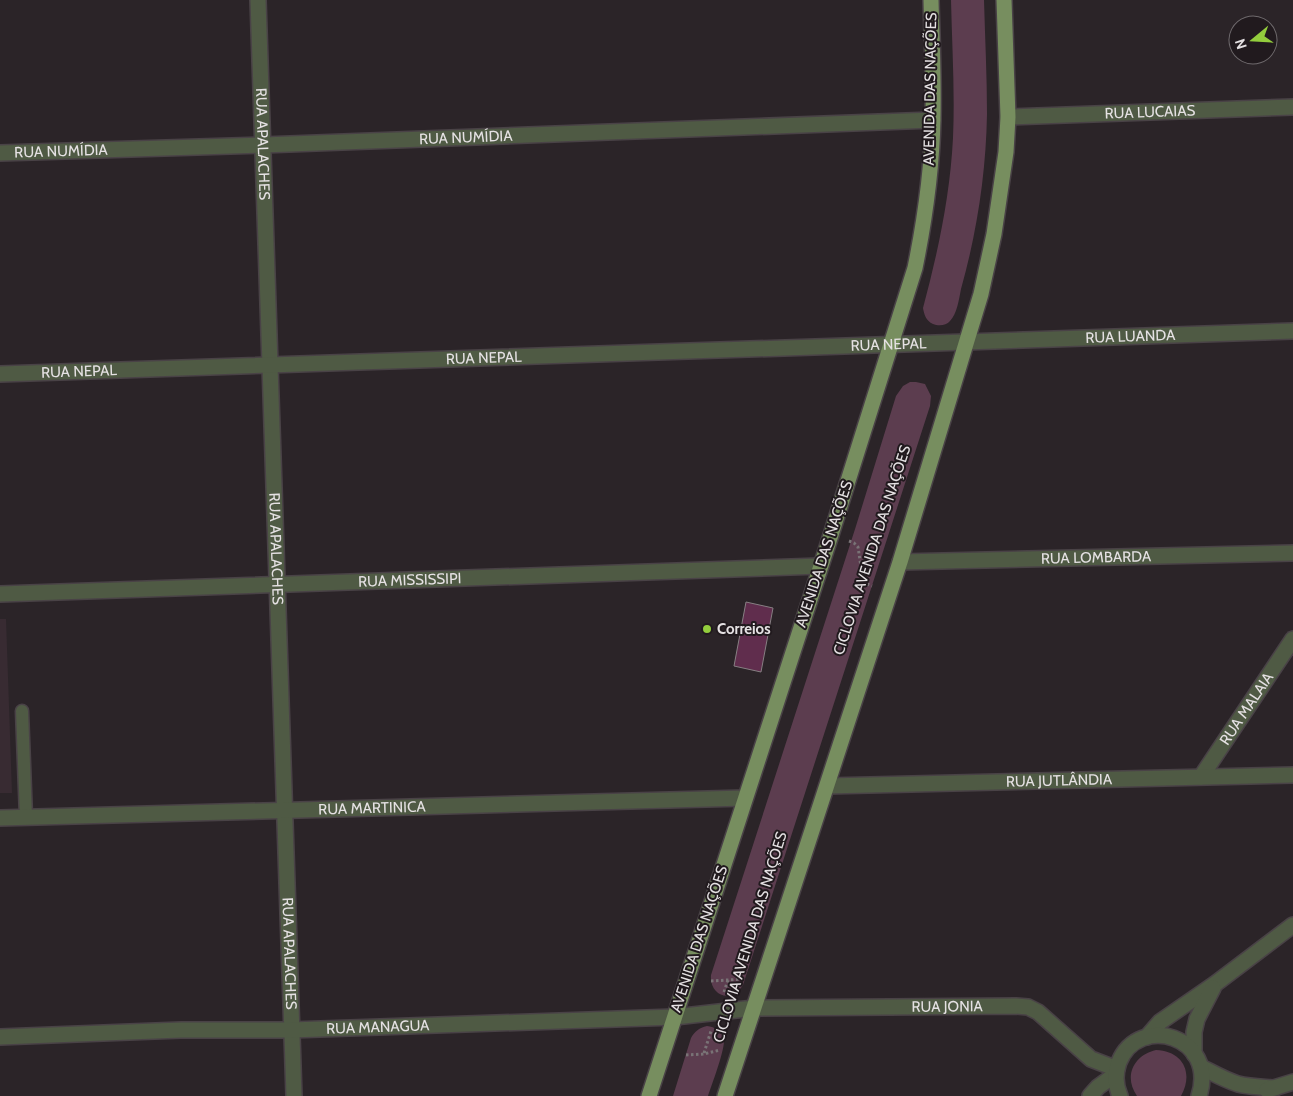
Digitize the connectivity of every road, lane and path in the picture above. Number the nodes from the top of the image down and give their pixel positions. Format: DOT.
graph roads {
  1 [pos="258,0"];
  2 [pos="932,0"];
  3 [pos="1004,0"];
  4 [pos="1293,108"];
  5 [pos="1008,117"];
  6 [pos="933,120"];
  7 [pos="263,145"];
  8 [pos="0,153"];
  9 [pos="1293,331"];
  10 [pos="968,341"];
  11 [pos="892,344"];
  12 [pos="270,364"];
  13 [pos="0,374"];
  14 [pos="830,535"];
  15 [pos="1293,553"];
  16 [pos="900,562"];
  17 [pos="820,566"];
  18 [pos="876,578"];
  19 [pos="277,585"];
  20 [pos="0,594"];
  21 [pos="1293,639"];
  22 [pos="22,711"];
  23 [pos="1293,775"];
  24 [pos="1201,777"];
  25 [pos="827,786"];
  26 [pos="745,798"];
  27 [pos="285,811"];
  28 [pos="26,817"];
  29 [pos="0,818"];
  30 [pos="1293,925"];
  31 [pos="728,980"];
  32 [pos="711,981"];
  33 [pos="1215,984"];
  34 [pos="723,995"];
  35 [pos="754,1008"];
  36 [pos="738,1010"];
  37 [pos="674,1017"];
  38 [pos="713,1027"];
  39 [pos="291,1030"];
  40 [pos="0,1037"];
  41 [pos="1147,1037"];
  42 [pos="723,1049"];
  43 [pos="704,1054"];
  44 [pos="686,1055"];
  45 [pos="1198,1060"];
  46 [pos="1117,1072"];
  47 [pos="1293,1082"];
  48 [pos="1275,1088"];
  49 [pos="294,1096"];
  50 [pos="649,1096"];
  51 [pos="725,1096"];
  52 [pos="1090,1096"];
  53 [pos="1120,1096"];
  54 [pos="1199,1096"];
  55 [pos="1248,1096"];
  1 -- 7 [label="street, RUA APALACHES"];
  2 -- 6 [label="main road, AVENIDA DAS NAÇÕES"];
  3 -- 5 [label="main road"];
  4 -- 5 [label="street, RUA LUCAIAS"];
  5 -- 10 [label="main road"];
  6 -- 7 [label="street, RUA NUMÍDIA"];
  6 -- 11 [label="main road, AVENIDA DAS NAÇÕES"];
  7 -- 8 [label="street, RUA NUMÍDIA"];
  7 -- 12 [label="street, RUA APALACHES"];
  9 -- 10 [label="street, RUA LUANDA"];
  10 -- 11 [label="street, RUA NEPAL"];
  10 -- 16 [label="main road"];
  11 -- 12 [label="street, RUA NEPAL"];
  11 -- 14 [label="main road, AVENIDA DAS NAÇÕES"];
  12 -- 13 [label="street, RUA NEPAL"];
  12 -- 19 [label="street, RUA APALACHES"];
  14 -- 17 [label="main road, AVENIDA DAS NAÇÕES"];
  14 -- 18 [label="path, CICLOVIA AVENIDA DAS NAÇÕES"];
  15 -- 16 [label="street, RUA LOMBARDA"];
  16 -- 25 [label="main road"];
  17 -- 19 [label="street, RUA MISSISSIPI"];
  17 -- 26 [label="main road, AVENIDA DAS NAÇÕES"];
  19 -- 20 [label="street, RUA MISSISSIPI"];
  19 -- 27 [label="street, RUA APALACHES"];
  21 -- 24 [label="street, RUA MALAIA"];
  22 -- 28 [label="lane"];
  23 -- 24 [label="street, RUA JUTLÂNDIA"];
  24 -- 25 [label="street, RUA JUTLÂNDIA"];
  25 -- 35 [label="main road"];
  26 -- 27 [label="street, RUA MARTINICA"];
  26 -- 37 [label="main road, AVENIDA DAS NAÇÕES"];
  27 -- 28 [label="street, RUA MARTINICA"];
  27 -- 39 [label="street, RUA APALACHES"];
  28 -- 29 [label="street, RUA MARTINICA"];
  30 -- 33 [label="street"];
  31 -- 32 [label="path"];
  31 -- 34 [label="path"];
  31 -- 36 [label="path, CICLOVIA AVENIDA DAS NAÇÕES"];
  33 -- 41 [label="street"];
  33 -- 45 [label="street"];
  35 -- 36 [label="street, RUA MANAGUA"];
  35 -- 46 [label="street, RUA JONIA"];
  35 -- 51 [label="main road"];
  36 -- 37 [label="street, RUA MANAGUA"];
  37 -- 39 [label="street, RUA MANAGUA"];
  37 -- 50 [label="main road, AVENIDA DAS NAÇÕES"];
  38 -- 43 [label="path"];
  39 -- 40 [label="street, RUA MANAGUA"];
  39 -- 49 [label="street, RUA APALACHES"];
  41 -- 45 [label="street"];
  41 -- 46 [label="street"];
  42 -- 43 [label="path"];
  43 -- 44 [label="path"];
  45 -- 48 [label="street"];
  45 -- 54 [label="street"];
  46 -- 52 [label="street"];
  46 -- 53 [label="street"];
  47 -- 48 [label="street"];
  48 -- 55 [label="street"];
}
